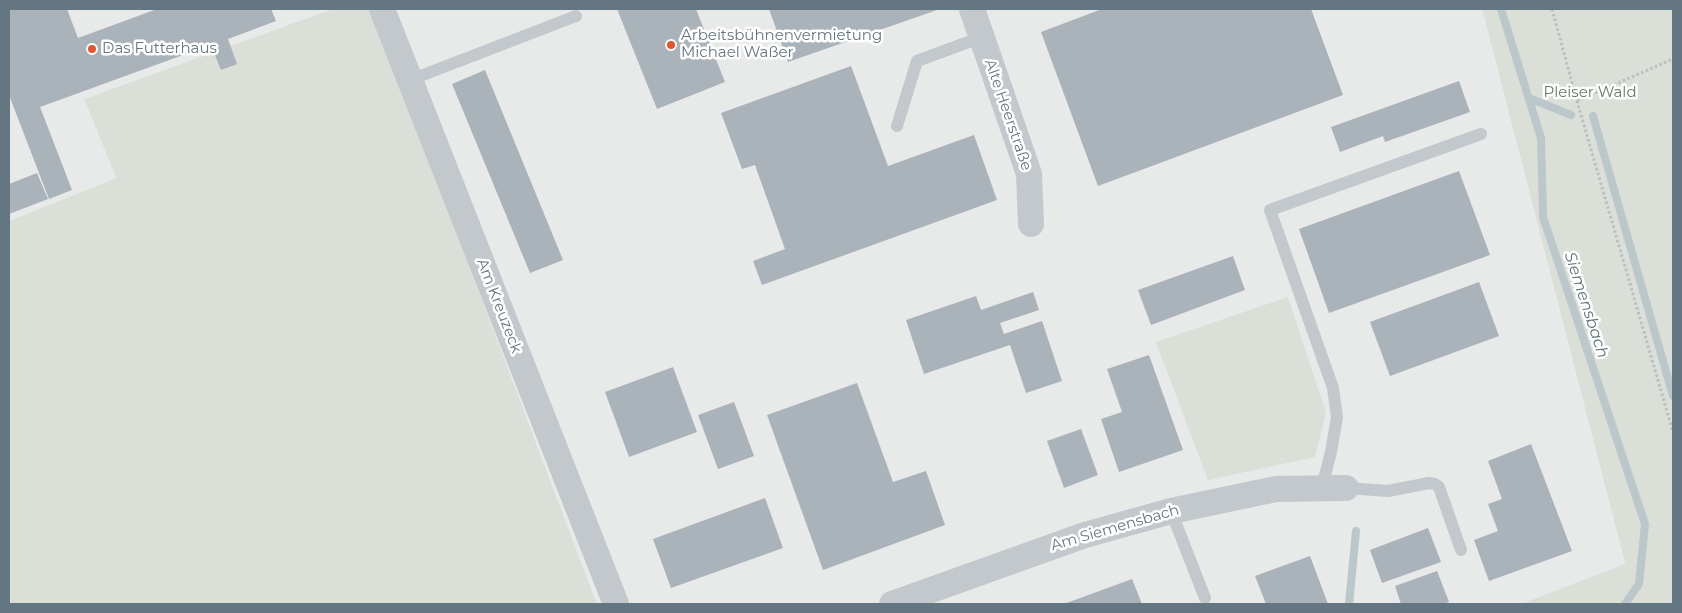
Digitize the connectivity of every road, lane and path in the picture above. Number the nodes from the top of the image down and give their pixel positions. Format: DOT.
graph roads {
  1 [pos="382,9"];
  2 [pos="972,9"];
  3 [pos="1552,9"];
  4 [pos="576,16"];
  5 [pos="982,37"];
  6 [pos="1673,59"];
  7 [pos="410,80"];
  8 [pos="1577,101"];
  9 [pos="897,126"];
  10 [pos="1481,134"];
  11 [pos="1031,224"];
  12 [pos="1673,432"];
  13 [pos="1334,488"];
  14 [pos="1171,511"];
  15 [pos="1461,550"];
  16 [pos="1205,598"];
  17 [pos="616,604"];
  18 [pos="892,604"];
  1 -- 7 [label="street, Am Kreuzeck"];
  2 -- 5 [label="street, Alte Heerstraße"];
  3 -- 8 [label="path"];
  4 -- 7 [label="lane"];
  5 -- 9 [label="lane"];
  5 -- 11 [label="street, Alte Heerstraße"];
  6 -- 8 [label="path"];
  7 -- 17 [label="street, Am Kreuzeck"];
  8 -- 12 [label="path"];
  10 -- 13 [label="lane"];
  13 -- 14 [label="street, Am Siemensbach"];
  13 -- 15 [label="lane"];
  14 -- 16 [label="lane"];
  14 -- 18 [label="street, Am Siemensbach"];
}
